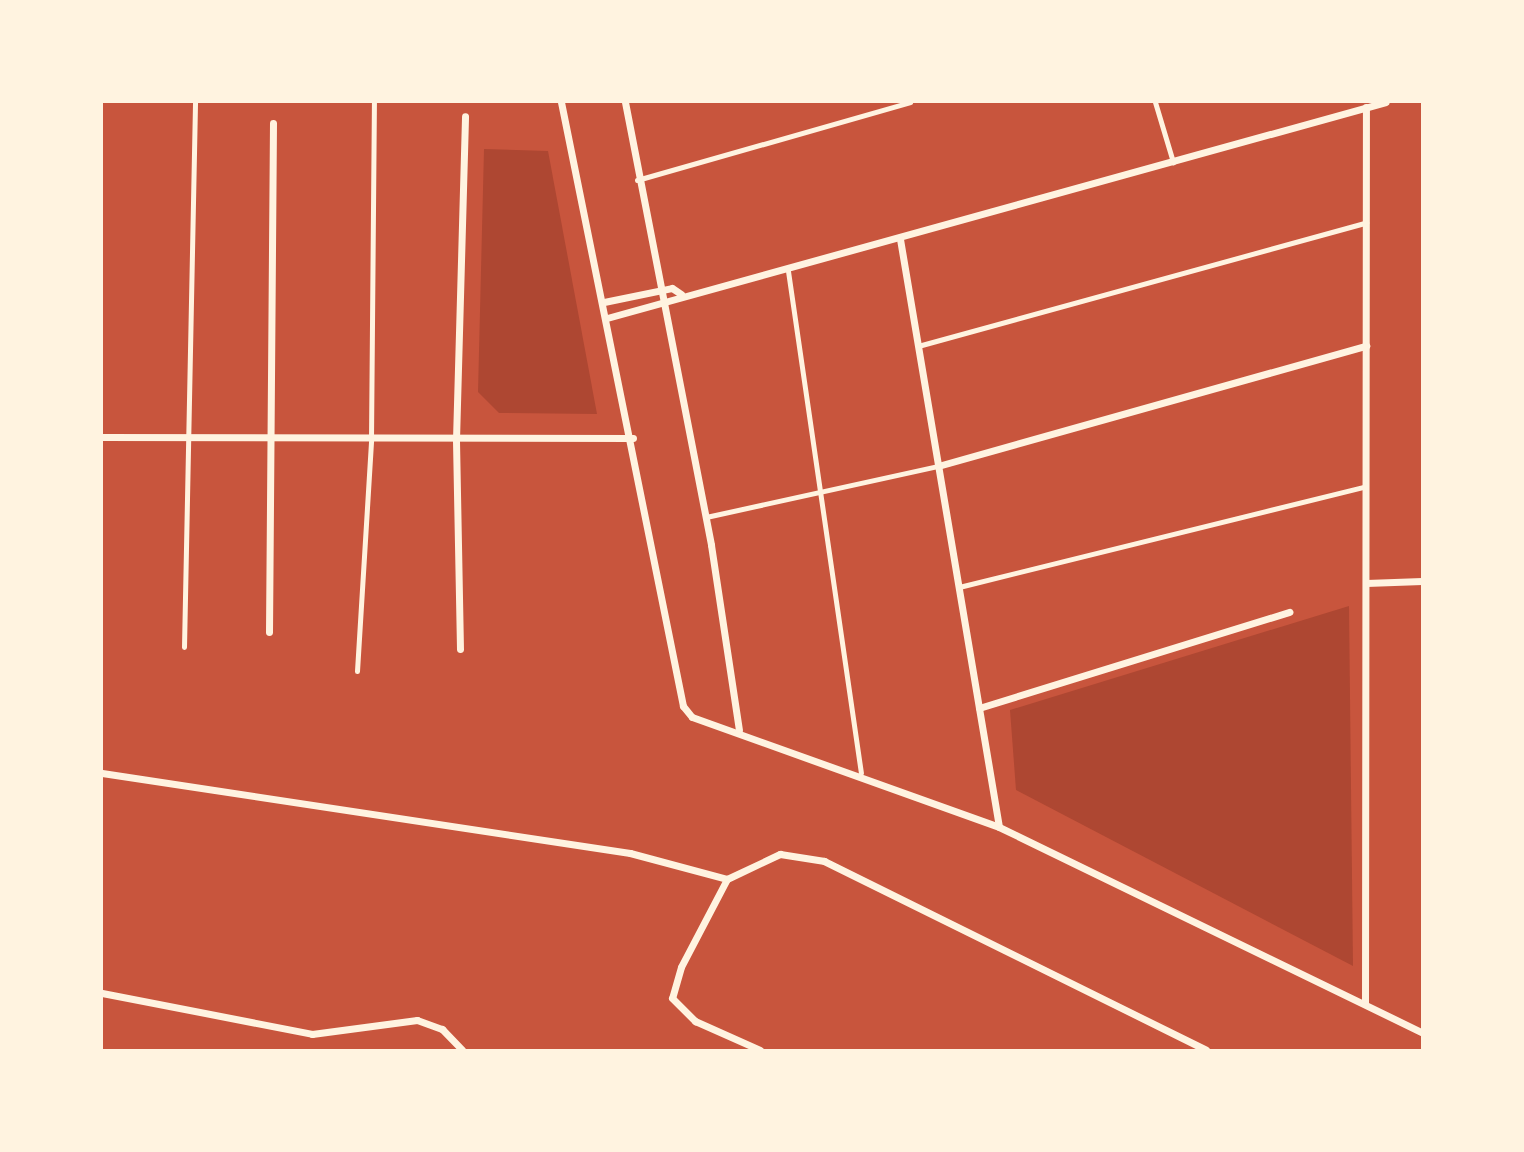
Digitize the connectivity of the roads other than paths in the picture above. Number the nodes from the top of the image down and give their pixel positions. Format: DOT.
graph roads {
  1 [pos="195,102"];
  2 [pos="374,102"];
  3 [pos="561,102"];
  4 [pos="625,102"];
  5 [pos="910,102"];
  6 [pos="1155,102"];
  7 [pos="1386,102"];
  8 [pos="1366,107"];
  9 [pos="465,116"];
  10 [pos="273,123"];
  11 [pos="1173,162"];
  12 [pos="637,180"];
  13 [pos="1366,223"];
  14 [pos="900,239"];
  15 [pos="788,271"];
  16 [pos="661,290"];
  17 [pos="681,294"];
  18 [pos="604,302"];
  19 [pos="664,306"];
  20 [pos="607,318"];
  21 [pos="918,346"];
  22 [pos="1366,346"];
  23 [pos="102,437"];
  24 [pos="184,438"];
  25 [pos="265,438"];
  26 [pos="633,438"];
  27 [pos="371,439"];
  28 [pos="456,440"];
  29 [pos="938,466"];
  30 [pos="1366,486"];
  31 [pos="824,491"];
  32 [pos="706,517"];
  33 [pos="1423,581"];
  34 [pos="1366,583"];
  35 [pos="959,587"];
  36 [pos="1290,612"];
  37 [pos="268,632"];
  38 [pos="184,647"];
  39 [pos="460,649"];
  40 [pos="357,671"];
  41 [pos="979,708"];
  42 [pos="739,730"];
  43 [pos="102,773"];
  44 [pos="861,773"];
  45 [pos="999,827"];
  46 [pos="727,878"];
  47 [pos="102,993"];
  48 [pos="1365,1003"];
  49 [pos="1423,1032"];
  50 [pos="462,1051"];
  51 [pos="760,1051"];
  52 [pos="1206,1051"];
  1 -- 24 [label="lane"];
  2 -- 27 [label="lane"];
  3 -- 18 [label="street"];
  4 -- 12 [label="street"];
  5 -- 12 [label="lane"];
  6 -- 11 [label="lane"];
  7 -- 8 [label="street"];
  8 -- 11 [label="street"];
  8 -- 13 [label="street"];
  9 -- 28 [label="street"];
  10 -- 25 [label="street"];
  11 -- 14 [label="street"];
  12 -- 16 [label="street"];
  13 -- 21 [label="lane"];
  13 -- 22 [label="street"];
  14 -- 15 [label="street"];
  14 -- 21 [label="street"];
  15 -- 17 [label="street"];
  15 -- 31 [label="lane"];
  16 -- 17 [label="street"];
  16 -- 18 [label="street"];
  16 -- 19 [label="street"];
  17 -- 19 [label="street"];
  18 -- 20 [label="street"];
  19 -- 20 [label="street"];
  19 -- 32 [label="street"];
  20 -- 26 [label="street"];
  21 -- 29 [label="street"];
  22 -- 29 [label="street"];
  22 -- 30 [label="street"];
  23 -- 24 [label="street"];
  24 -- 25 [label="street"];
  24 -- 38 [label="lane"];
  25 -- 27 [label="street"];
  25 -- 37 [label="street"];
  26 -- 28 [label="street"];
  26 -- 42 [label="street"];
  27 -- 28 [label="street"];
  27 -- 40 [label="lane"];
  28 -- 39 [label="street"];
  29 -- 31 [label="lane"];
  29 -- 35 [label="street"];
  30 -- 34 [label="street"];
  30 -- 35 [label="lane"];
  31 -- 32 [label="lane"];
  31 -- 44 [label="lane"];
  32 -- 42 [label="street"];
  33 -- 34 [label="street"];
  34 -- 48 [label="street"];
  35 -- 41 [label="street"];
  36 -- 41 [label="street"];
  41 -- 45 [label="street"];
  42 -- 44 [label="street"];
  43 -- 46 [label="street"];
  44 -- 45 [label="street"];
  45 -- 48 [label="street"];
  46 -- 51 [label="street"];
  46 -- 52 [label="street"];
  47 -- 50 [label="street"];
  48 -- 49 [label="street"];
}
